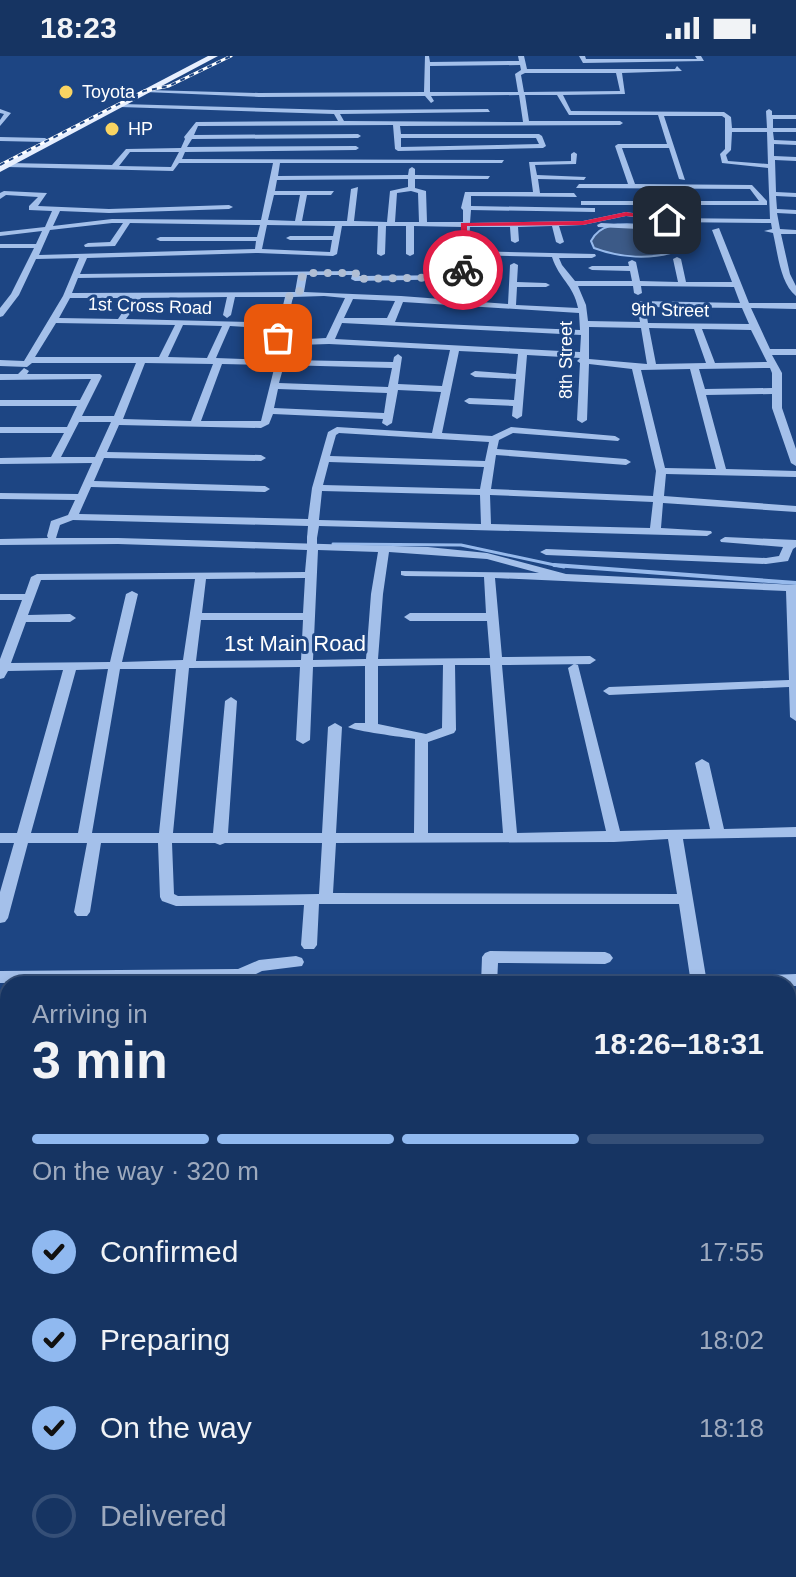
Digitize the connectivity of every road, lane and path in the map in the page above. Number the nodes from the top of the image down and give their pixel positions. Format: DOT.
graph roads {
  1 [pos="209,56"];
  2 [pos="582,56"];
  3 [pos="698,56"];
  4 [pos="633,59"];
  5 [pos="427,60"];
  6 [pos="523,64"];
  7 [pos="677,68"];
  8 [pos="619,71"];
  9 [pos="148,92"];
  10 [pos="197,93"];
  11 [pos="559,93"];
  12 [pos="599,93"];
  13 [pos="427,94"];
  14 [pos="520,94"];
  15 [pos="207,101"];
  16 [pos="447,101"];
  17 [pos="122,106"];
  18 [pos="0,111"];
  19 [pos="336,112"];
  20 [pos="605,113"];
  21 [pos="660,113"];
  22 [pos="796,117"];
  23 [pos="490,122"];
  24 [pos="526,122"];
  25 [pos="342,123"];
  26 [pos="620,123"];
  27 [pos="0,124"];
  28 [pos="397,124"];
  29 [pos="729,130"];
  30 [pos="769,130"];
  31 [pos="796,130"];
  32 [pos="358,136"];
  33 [pos="398,136"];
  34 [pos="187,137"];
  35 [pos="0,139"];
  36 [pos="45,140"];
  37 [pos="772,142"];
  38 [pos="796,143"];
  39 [pos="670,146"];
  40 [pos="356,148"];
  41 [pos="182,149"];
  42 [pos="409,149"];
  43 [pos="574,154"];
  44 [pos="796,159"];
  45 [pos="177,161"];
  46 [pos="277,161"];
  47 [pos="412,161"];
  48 [pos="502,161"];
  49 [pos="772,162"];
  50 [pos="2,165"];
  51 [pos="114,167"];
  52 [pos="145,168"];
  53 [pos="412,177"];
  54 [pos="488,177"];
  55 [pos="535,177"];
  56 [pos="274,178"];
  57 [pos="584,178"];
  58 [pos="138,179"];
  59 [pos="773,179"];
  60 [pos="685,183"];
  61 [pos="579,186"];
  62 [pos="632,186"];
  63 [pos="355,189"];
  64 [pos="411,189"];
  65 [pos="273,193"];
  66 [pos="304,193"];
  67 [pos="331,193"];
  68 [pos="1,194"];
  69 [pos="537,194"];
  70 [pos="774,194"];
  71 [pos="574,195"];
  72 [pos="796,195"];
  73 [pos="232,197"];
  74 [pos="584,203"];
  75 [pos="618,203"];
  76 [pos="229,207"];
  77 [pos="465,208"];
  78 [pos="57,209"];
  79 [pos="600,210"];
  80 [pos="120,211"];
  81 [pos="775,211"];
  82 [pos="796,212"];
  83 [pos="621,214"];
  84 [pos="112,221"];
  85 [pos="128,221"];
  86 [pos="774,221"];
  87 [pos="167,222"];
  88 [pos="226,223"];
  89 [pos="266,223"];
  90 [pos="298,223"];
  91 [pos="339,223"];
  92 [pos="350,223"];
  93 [pos="555,223"];
  94 [pos="583,223"];
  95 [pos="386,224"];
  96 [pos="410,224"];
  97 [pos="423,224"];
  98 [pos="464,224"];
  99 [pos="514,224"];
  100 [pos="48,230"];
  101 [pos="716,230"];
  102 [pos="776,231"];
  103 [pos="796,232"];
  104 [pos="0,234"];
  105 [pos="290,238"];
  106 [pos="335,238"];
  107 [pos="160,239"];
  108 [pos="262,239"];
  109 [pos="515,241"];
  110 [pos="560,242"];
  111 [pos="88,245"];
  112 [pos="0,246"];
  113 [pos="40,246"];
  114 [pos="258,251"];
  115 [pos="465,253"];
  116 [pos="381,254"];
  117 [pos="410,254"];
  118 [pos="154,255"];
  119 [pos="555,255"];
  120 [pos="592,256"];
  121 [pos="35,257"];
  122 [pos="83,257"];
  123 [pos="677,259"];
  124 [pos="514,265"];
  125 [pos="592,268"];
  126 [pos="303,273"];
  127 [pos="185,274"];
  128 [pos="75,276"];
  129 [pos="571,283"];
  130 [pos="513,284"];
  131 [pos="636,284"];
  132 [pos="546,285"];
  133 [pos="683,285"];
  134 [pos="738,285"];
  135 [pos="232,294"];
  136 [pos="294,294"];
  137 [pos="796,294"];
  138 [pos="182,295"];
  139 [pos="351,295"];
  140 [pos="67,296"];
  141 [pos="138,296"];
  142 [pos="401,298"];
  143 [pos="640,304"];
  144 [pos="746,306"];
  145 [pos="796,306"];
  146 [pos="512,307"];
  147 [pos="1,311"];
  148 [pos="582,311"];
  149 [pos="54,320"];
  150 [pos="227,320"];
  151 [pos="338,320"];
  152 [pos="390,321"];
  153 [pos="120,322"];
  154 [pos="246,324"];
  155 [pos="179,325"];
  156 [pos="645,325"];
  157 [pos="697,326"];
  158 [pos="754,327"];
  159 [pos="585,329"];
  160 [pos="329,341"];
  161 [pos="399,345"];
  162 [pos="455,348"];
  163 [pos="523,352"];
  164 [pos="796,352"];
  165 [pos="582,358"];
  166 [pos="770,359"];
  167 [pos="79,360"];
  168 [pos="142,360"];
  169 [pos="162,360"];
  170 [pos="215,360"];
  171 [pos="279,361"];
  172 [pos="28,362"];
  173 [pos="796,362"];
  174 [pos="0,363"];
  175 [pos="397,365"];
  176 [pos="694,366"];
  177 [pos="711,366"];
  178 [pos="636,367"];
  179 [pos="652,367"];
  180 [pos="475,374"];
  181 [pos="72,376"];
  182 [pos="0,377"];
  183 [pos="21,377"];
  184 [pos="520,377"];
  185 [pos="274,386"];
  186 [pos="393,388"];
  187 [pos="448,389"];
  188 [pos="778,391"];
  189 [pos="704,392"];
  190 [pos="469,401"];
  191 [pos="0,403"];
  192 [pos="84,403"];
  193 [pos="518,403"];
  194 [pos="269,411"];
  195 [pos="388,416"];
  196 [pos="517,416"];
  197 [pos="76,419"];
  198 [pos="582,420"];
  199 [pos="117,421"];
  200 [pos="195,424"];
  201 [pos="0,430"];
  202 [pos="70,430"];
  203 [pos="386,431"];
  204 [pos="437,433"];
  205 [pos="494,439"];
  206 [pos="615,439"];
  207 [pos="792,443"];
  208 [pos="100,458"];
  209 [pos="261,458"];
  210 [pos="491,458"];
  211 [pos="325,459"];
  212 [pos="55,460"];
  213 [pos="0,461"];
  214 [pos="626,462"];
  215 [pos="796,463"];
  216 [pos="661,471"];
  217 [pos="722,473"];
  218 [pos="796,474"];
  219 [pos="87,484"];
  220 [pos="317,488"];
  221 [pos="265,489"];
  222 [pos="485,492"];
  223 [pos="0,496"];
  224 [pos="80,497"];
  225 [pos="661,499"];
  226 [pos="796,509"];
  227 [pos="72,517"];
  228 [pos="313,522"];
  229 [pos="486,527"];
  230 [pos="655,530"];
  231 [pos="707,533"];
  232 [pos="52,536"];
  233 [pos="725,540"];
  234 [pos="0,542"];
  235 [pos="795,544"];
  236 [pos="384,550"];
  237 [pos="546,552"];
  238 [pos="405,573"];
  239 [pos="489,574"];
  240 [pos="201,575"];
  241 [pos="309,575"];
  242 [pos="561,575"];
  243 [pos="794,588"];
  244 [pos="132,594"];
  245 [pos="0,597"];
  246 [pos="28,597"];
  247 [pos="310,616"];
  248 [pos="195,617"];
  249 [pos="410,617"];
  250 [pos="493,617"];
  251 [pos="70,618"];
  252 [pos="23,619"];
  253 [pos="590,660"];
  254 [pos="449,661"];
  255 [pos="497,661"];
  256 [pos="370,662"];
  257 [pos="307,663"];
  258 [pos="186,664"];
  259 [pos="71,665"];
  260 [pos="115,665"];
  261 [pos="574,668"];
  262 [pos="1,670"];
  263 [pos="795,683"];
  264 [pos="609,691"];
  265 [pos="231,701"];
  266 [pos="796,717"];
  267 [pos="335,727"];
  268 [pos="355,727"];
  269 [pos="372,727"];
  270 [pos="424,737"];
  271 [pos="303,740"];
  272 [pos="702,763"];
  273 [pos="796,832"];
  274 [pos="718,835"];
  275 [pos="675,836"];
  276 [pos="89,837"];
  277 [pos="614,837"];
  278 [pos="0,838"];
  279 [pos="25,838"];
  280 [pos="329,838"];
  281 [pos="421,838"];
  282 [pos="510,838"];
  283 [pos="165,840"];
  284 [pos="220,840"];
  285 [pos="330,899"];
  286 [pos="683,899"];
  287 [pos="312,900"];
  288 [pos="82,912"];
  289 [pos="0,918"];
  290 [pos="309,945"];
  291 [pos="605,958"];
  292 [pos="296,962"];
  293 [pos="245,976"];
  294 [pos="489,976"];
  295 [pos="697,976"];
  1 -- 9 [label="main road"];
  1 -- 36 [label="main road"];
  2 -- 4 [label="street"];
  3 -- 4 [label="street"];
  5 -- 6 [label="street"];
  5 -- 13 [label="street"];
  6 -- 8 [label="street"];
  6 -- 14 [label="street"];
  7 -- 8 [label="street"];
  8 -- 12 [label="street"];
  9 -- 10 [label="street"];
  9 -- 17 [label="main road"];
  10 -- 13 [label="street"];
  10 -- 15 [label="street"];
  11 -- 12 [label="street"];
  11 -- 14 [label="street"];
  11 -- 20 [label="street"];
  12 -- 20 [label="street"];
  13 -- 14 [label="street"];
  13 -- 16 [label="street"];
  14 -- 24 [label="street"];
  17 -- 19 [label="street"];
  17 -- 50 [label="main road"];
  18 -- 27 [label="street"];
  19 -- 23 [label="street"];
  19 -- 25 [label="street"];
  20 -- 21 [label="street"];
  21 -- 29 [label="street"];
  21 -- 39 [label="street"];
  22 -- 30 [label="street"];
  23 -- 24 [label="street"];
  23 -- 28 [label="street"];
  24 -- 26 [label="street"];
  25 -- 28 [label="street"];
  25 -- 34 [label="street"];
  28 -- 33 [label="street"];
  29 -- 30 [label="street"];
  29 -- 49 [label="street"];
  30 -- 31 [label="street"];
  30 -- 37 [label="street"];
  32 -- 34 [label="street"];
  33 -- 42 [label="street"];
  33 -- 42 [label="street"];
  34 -- 41 [label="street"];
  35 -- 36 [label="street"];
  36 -- 50 [label="main road"];
  37 -- 38 [label="street"];
  37 -- 49 [label="street"];
  39 -- 60 [label="street"];
  39 -- 62 [label="street"];
  40 -- 41 [label="street"];
  41 -- 45 [label="street"];
  41 -- 51 [label="street"];
  42 -- 47 [label="street"];
  43 -- 55 [label="street"];
  44 -- 49 [label="street"];
  45 -- 46 [label="street"];
  45 -- 52 [label="street"];
  46 -- 47 [label="street"];
  46 -- 56 [label="street"];
  47 -- 48 [label="street"];
  47 -- 53 [label="street"];
  49 -- 59 [label="street"];
  50 -- 51 [label="street"];
  51 -- 52 [label="street"];
  52 -- 58 [label="street"];
  53 -- 54 [label="street"];
  53 -- 56 [label="street"];
  53 -- 64 [label="street"];
  55 -- 57 [label="street"];
  55 -- 69 [label="street"];
  56 -- 65 [label="street"];
  59 -- 60 [label="street"];
  59 -- 70 [label="street"];
  60 -- 62 [label="street"];
  60 -- 75 [label="street"];
  61 -- 62 [label="street"];
  63 -- 92 [label="street"];
  64 -- 95 [label="street"];
  64 -- 97 [label="street"];
  65 -- 66 [label="street"];
  65 -- 89 [label="street"];
  66 -- 67 [label="street"];
  66 -- 90 [label="street"];
  68 -- 78 [label="street"];
  69 -- 71 [label="street"];
  69 -- 77 [label="street"];
  70 -- 72 [label="street"];
  70 -- 81 [label="street"];
  73 -- 76 [label="street"];
  74 -- 75 [label="street"];
  75 -- 83 [label="street"];
  76 -- 80 [label="street"];
  76 -- 88 [label="street"];
  77 -- 79 [label="street"];
  77 -- 98 [label="street"];
  78 -- 80 [label="street"];
  78 -- 100 [label="street"];
  80 -- 84 [label="street"];
  81 -- 82 [label="street"];
  81 -- 86 [label="street"];
  83 -- 86 [label="street"];
  83 -- 94 [label="street"];
  84 -- 85 [label="street"];
  84 -- 100 [label="street"];
  85 -- 87 [label="street"];
  85 -- 111 [label="street"];
  86 -- 102 [label="street"];
  87 -- 88 [label="street"];
  87 -- 107 [label="street"];
  88 -- 89 [label="street"];
  89 -- 90 [label="street"];
  89 -- 108 [label="street"];
  90 -- 91 [label="street"];
  91 -- 92 [label="street"];
  91 -- 106 [label="street"];
  92 -- 95 [label="street"];
  93 -- 94 [label="street"];
  93 -- 99 [label="street"];
  93 -- 110 [label="street"];
  94 -- 101 [label="street"];
  95 -- 96 [label="street"];
  95 -- 116 [label="street"];
  96 -- 97 [label="street"];
  96 -- 117 [label="street"];
  97 -- 98 [label="street"];
  98 -- 99 [label="street"];
  98 -- 115 [label="street"];
  99 -- 109 [label="street"];
  100 -- 104 [label="street"];
  100 -- 113 [label="street"];
  101 -- 102 [label="street"];
  101 -- 134 [label="street"];
  102 -- 103 [label="street"];
  102 -- 137 [label="street"];
  105 -- 106 [label="street"];
  106 -- 114 [label="street"];
  107 -- 108 [label="street"];
  107 -- 118 [label="street"];
  108 -- 114 [label="street"];
  112 -- 113 [label="street"];
  113 -- 121 [label="street"];
  114 -- 118 [label="street"];
  115 -- 119 [label="street"];
  115 -- 126 [label="street"];
  118 -- 122 [label="street"];
  119 -- 120 [label="street"];
  119 -- 129 [label="street, 8th Street"];
  121 -- 122 [label="street"];
  121 -- 147 [label="street"];
  122 -- 128 [label="street"];
  123 -- 133 [label="street"];
  124 -- 130 [label="street"];
  125 -- 131 [label="street"];
  126 -- 127 [label="street"];
  126 -- 136 [label="street"];
  127 -- 128 [label="street"];
  127 -- 138 [label="street"];
  128 -- 140 [label="street"];
  129 -- 131 [label="street"];
  129 -- 148 [label="street, 8th Street"];
  130 -- 132 [label="street"];
  130 -- 146 [label="street"];
  131 -- 133 [label="street"];
  131 -- 143 [label="street"];
  133 -- 134 [label="street"];
  134 -- 144 [label="street"];
  135 -- 136 [label="street"];
  135 -- 138 [label="street"];
  135 -- 150 [label="street"];
  136 -- 139 [label="street"];
  136 -- 171 [label="street"];
  138 -- 141 [label="street"];
  139 -- 142 [label="street"];
  139 -- 151 [label="street"];
  140 -- 141 [label="street"];
  140 -- 149 [label="street"];
  141 -- 153 [label="street"];
  142 -- 146 [label="street"];
  142 -- 152 [label="street"];
  143 -- 144 [label="street"];
  143 -- 156 [label="street"];
  144 -- 145 [label="street"];
  144 -- 158 [label="street"];
  146 -- 148 [label="street"];
  148 -- 159 [label="street, 8th Street"];
  149 -- 153 [label="street, 1st Cross Road"];
  149 -- 172 [label="street"];
  150 -- 154 [label="street, 1st Cross Road"];
  150 -- 155 [label="street, 1st Cross Road"];
  150 -- 170 [label="street"];
  151 -- 152 [label="street, 9th Street"];
  151 -- 160 [label="street"];
  152 -- 159 [label="street, 9th Street"];
  153 -- 155 [label="street, 1st Cross Road"];
  155 -- 169 [label="street"];
  156 -- 157 [label="street, 9th Street"];
  156 -- 159 [label="street, 9th Street"];
  156 -- 179 [label="street"];
  157 -- 158 [label="street, 9th Street"];
  157 -- 177 [label="street"];
  158 -- 166 [label="street"];
  159 -- 165 [label="street, 8th Street"];
  160 -- 161 [label="street"];
  160 -- 171 [label="street"];
  161 -- 162 [label="street"];
  161 -- 175 [label="street"];
  162 -- 163 [label="street"];
  162 -- 187 [label="street"];
  163 -- 165 [label="street"];
  163 -- 184 [label="street"];
  164 -- 166 [label="street"];
  165 -- 178 [label="street"];
  165 -- 198 [label="street, 8th Street"];
  166 -- 173 [label="street"];
  166 -- 177 [label="street"];
  166 -- 188 [label="street"];
  167 -- 168 [label="street"];
  167 -- 172 [label="street"];
  167 -- 181 [label="street"];
  168 -- 169 [label="street"];
  168 -- 199 [label="street"];
  169 -- 170 [label="street"];
  170 -- 171 [label="street"];
  170 -- 200 [label="street"];
  171 -- 175 [label="street"];
  171 -- 185 [label="street"];
  172 -- 174 [label="street"];
  172 -- 183 [label="street"];
  175 -- 186 [label="street"];
  176 -- 177 [label="street"];
  176 -- 179 [label="street"];
  176 -- 189 [label="street"];
  178 -- 179 [label="street"];
  178 -- 216 [label="street"];
  180 -- 184 [label="street"];
  181 -- 183 [label="street"];
  181 -- 192 [label="street"];
  182 -- 183 [label="street"];
  184 -- 193 [label="street"];
  185 -- 186 [label="street"];
  185 -- 194 [label="street"];
  186 -- 187 [label="street"];
  186 -- 195 [label="street"];
  187 -- 204 [label="street"];
  188 -- 189 [label="street"];
  188 -- 207 [label="street"];
  189 -- 217 [label="street"];
  190 -- 193 [label="street"];
  191 -- 192 [label="street"];
  192 -- 197 [label="street"];
  193 -- 196 [label="street"];
  194 -- 195 [label="street"];
  194 -- 200 [label="street"];
  195 -- 203 [label="street"];
  197 -- 199 [label="street"];
  197 -- 202 [label="street"];
  199 -- 200 [label="street"];
  199 -- 208 [label="street"];
  201 -- 202 [label="street"];
  202 -- 212 [label="street"];
  203 -- 204 [label="street"];
  203 -- 211 [label="street"];
  204 -- 205 [label="street"];
  205 -- 206 [label="street"];
  205 -- 210 [label="street"];
  207 -- 215 [label="street"];
  208 -- 209 [label="street"];
  208 -- 212 [label="street"];
  208 -- 219 [label="street"];
  210 -- 211 [label="street"];
  210 -- 214 [label="street"];
  210 -- 222 [label="street"];
  211 -- 220 [label="street"];
  212 -- 213 [label="street"];
  216 -- 217 [label="street"];
  216 -- 225 [label="street"];
  217 -- 218 [label="street"];
  219 -- 221 [label="street"];
  219 -- 224 [label="street"];
  220 -- 222 [label="street"];
  220 -- 228 [label="street"];
  222 -- 225 [label="street"];
  222 -- 229 [label="street"];
  223 -- 224 [label="street"];
  224 -- 227 [label="street"];
  225 -- 226 [label="street"];
  225 -- 230 [label="street"];
  227 -- 228 [label="street"];
  227 -- 232 [label="street"];
  228 -- 229 [label="street"];
  228 -- 241 [label="street"];
  229 -- 230 [label="street"];
  230 -- 231 [label="street"];
  233 -- 235 [label="street"];
  234 -- 236 [label="street"];
  235 -- 237 [label="street"];
  236 -- 242 [label="street"];
  236 -- 256 [label="street"];
  238 -- 239 [label="street"];
  239 -- 242 [label="street"];
  239 -- 250 [label="street"];
  240 -- 241 [label="street"];
  240 -- 246 [label="street"];
  240 -- 248 [label="street"];
  241 -- 247 [label="street"];
  242 -- 243 [label="street"];
  243 -- 263 [label="street"];
  244 -- 260 [label="street"];
  245 -- 246 [label="street"];
  246 -- 252 [label="street"];
  247 -- 248 [label="street"];
  247 -- 257 [label="street"];
  248 -- 258 [label="street"];
  249 -- 250 [label="street"];
  250 -- 255 [label="street"];
  251 -- 252 [label="street"];
  252 -- 262 [label="street"];
  253 -- 255 [label="street, 1st Main Road"];
  254 -- 255 [label="street, 1st Main Road"];
  254 -- 256 [label="street, 1st Main Road"];
  254 -- 270 [label="street"];
  255 -- 282 [label="street"];
  256 -- 257 [label="street, 1st Main Road"];
  256 -- 269 [label="street"];
  257 -- 258 [label="street, 1st Main Road"];
  257 -- 271 [label="street"];
  258 -- 260 [label="street, 1st Main Road"];
  258 -- 283 [label="street"];
  259 -- 260 [label="street, 1st Main Road"];
  259 -- 262 [label="street, 1st Main Road"];
  259 -- 279 [label="street"];
  260 -- 276 [label="street"];
  261 -- 277 [label="street"];
  263 -- 264 [label="street"];
  263 -- 266 [label="street"];
  265 -- 284 [label="street"];
  267 -- 280 [label="street"];
  268 -- 269 [label="street"];
  269 -- 270 [label="street"];
  270 -- 281 [label="street"];
  272 -- 274 [label="street"];
  273 -- 274 [label="street"];
  274 -- 275 [label="street"];
  275 -- 277 [label="street"];
  275 -- 286 [label="street"];
  276 -- 279 [label="street"];
  276 -- 283 [label="street"];
  276 -- 288 [label="street"];
  277 -- 282 [label="street"];
  278 -- 279 [label="street"];
  279 -- 289 [label="street"];
  280 -- 281 [label="street"];
  280 -- 284 [label="street"];
  280 -- 285 [label="street"];
  281 -- 282 [label="street"];
  283 -- 284 [label="street"];
  283 -- 287 [label="street"];
  285 -- 286 [label="street"];
  285 -- 287 [label="street"];
  286 -- 295 [label="street"];
  287 -- 290 [label="street"];
  291 -- 294 [label="street"];
  292 -- 293 [label="street"];
}
